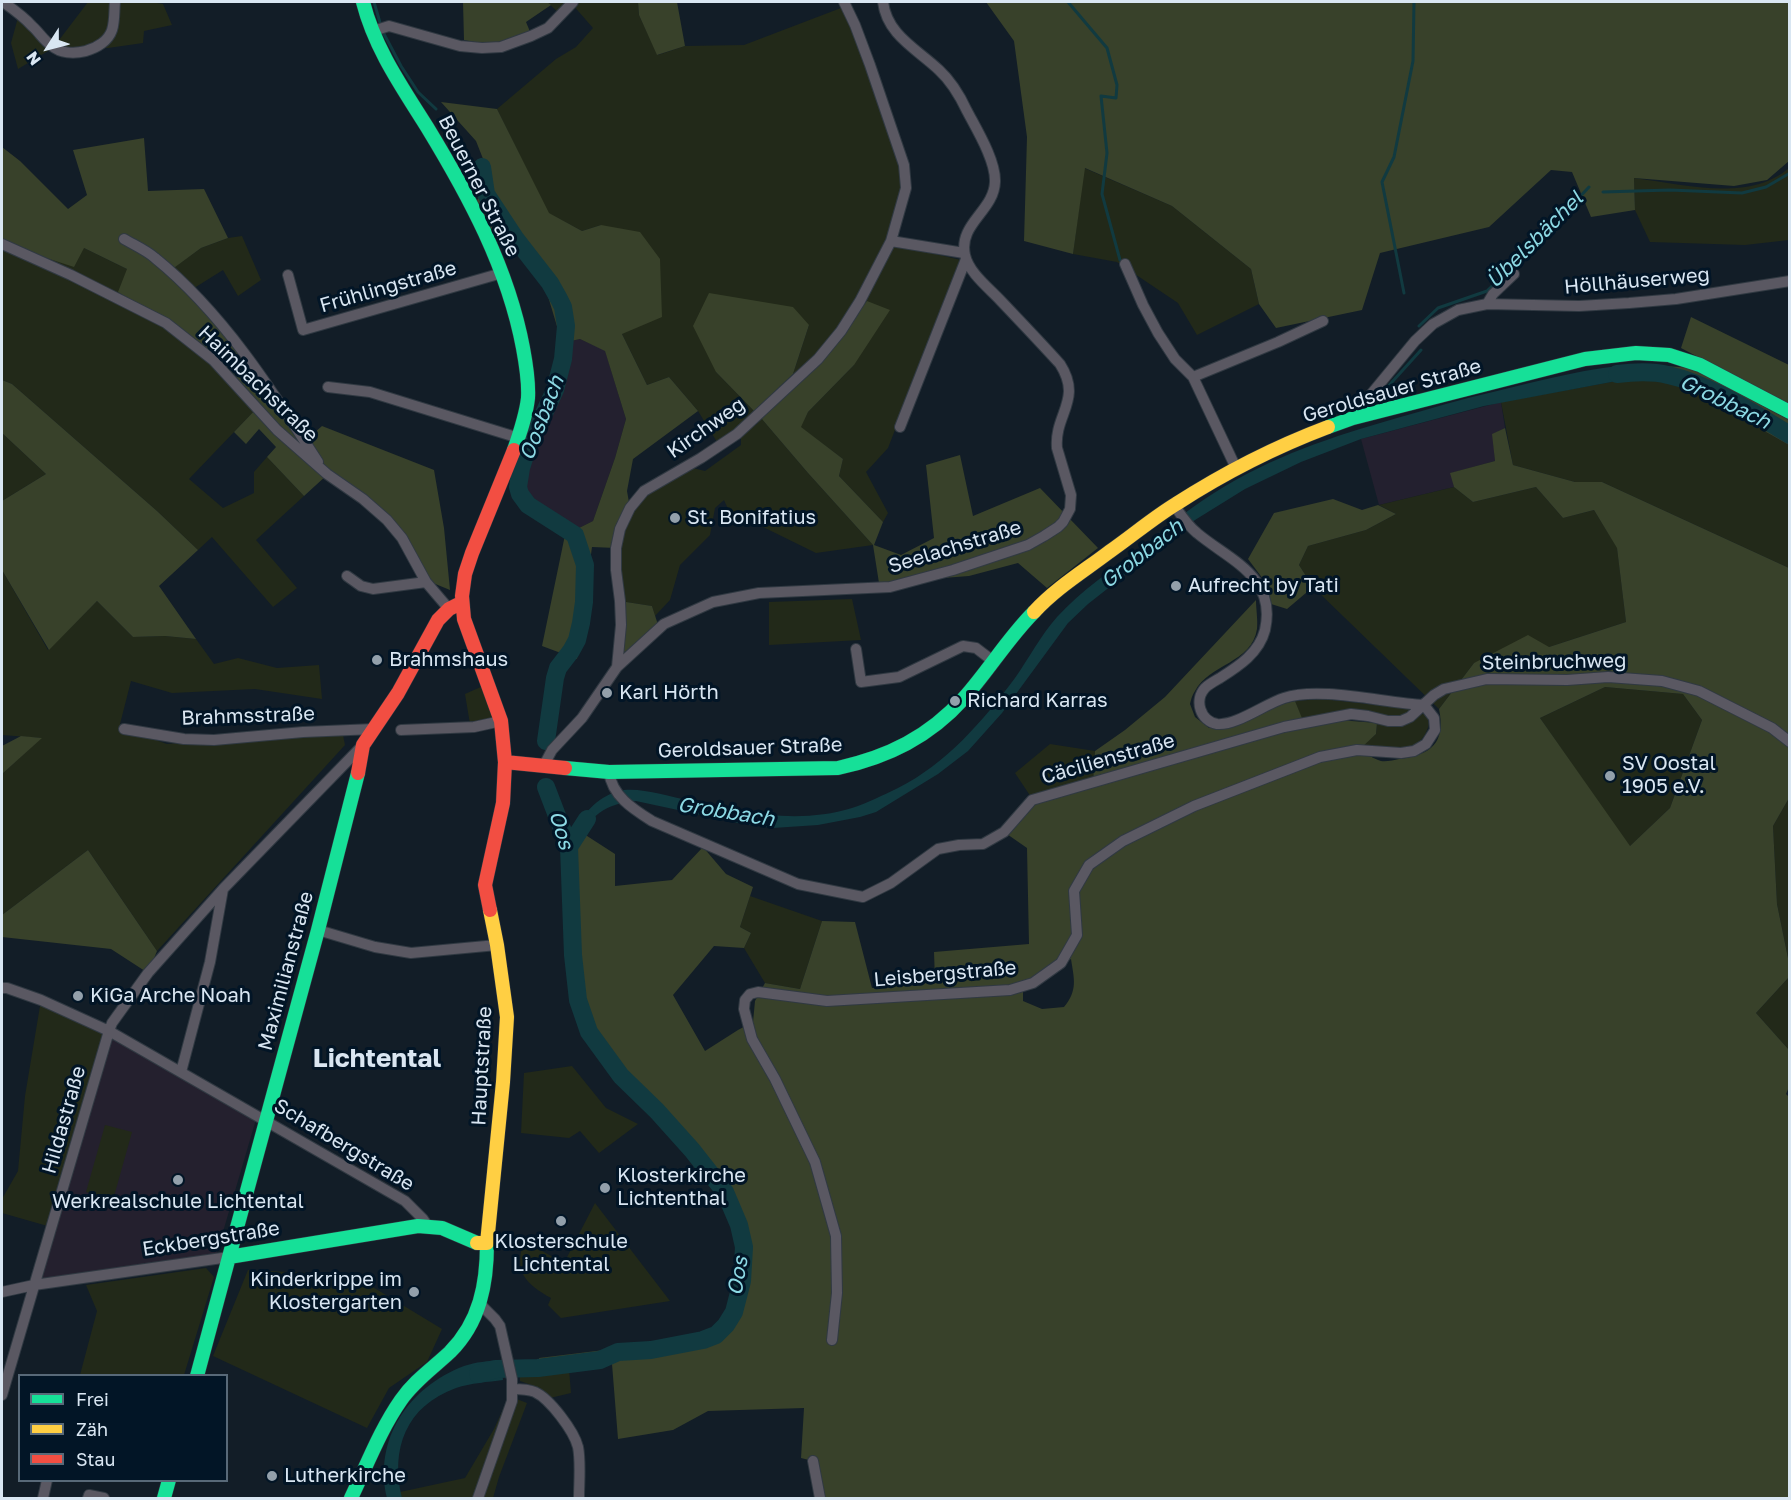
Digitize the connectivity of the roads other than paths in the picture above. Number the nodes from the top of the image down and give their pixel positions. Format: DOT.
graph roads {
  1 [pos="3,2"];
  2 [pos="115,2"];
  3 [pos="363,2"];
  4 [pos="573,2"];
  5 [pos="844,2"];
  6 [pos="883,2"];
  7 [pos="380,29"];
  8 [pos="124,239"];
  9 [pos="891,241"];
  10 [pos="2,244"];
  11 [pos="965,256"];
  12 [pos="1125,264"];
  13 [pos="502,273"];
  14 [pos="1514,273"];
  15 [pos="288,275"];
  16 [pos="1790,281"];
  17 [pos="1487,304"];
  18 [pos="1323,321"];
  19 [pos="1193,377"];
  20 [pos="328,387"];
  21 [pos="1790,412"];
  22 [pos="1359,417"];
  23 [pos="900,427"];
  24 [pos="519,438"];
  25 [pos="1236,468"];
  26 [pos="327,474"];
  27 [pos="1177,510"];
  28 [pos="346,576"];
  29 [pos="426,582"];
  30 [pos="455,606"];
  31 [pos="856,649"];
  32 [pos="993,661"];
  33 [pos="617,667"];
  34 [pos="1424,705"];
  35 [pos="501,721"];
  36 [pos="124,729"];
  37 [pos="374,729"];
  38 [pos="401,730"];
  39 [pos="1790,742"];
  40 [pos="363,745"];
  41 [pos="505,762"];
  42 [pos="543,767"];
  43 [pos="609,772"];
  44 [pos="223,889"];
  45 [pos="318,930"];
  46 [pos="496,945"];
  47 [pos="2,988"];
  48 [pos="109,1030"];
  49 [pos="181,1072"];
  50 [pos="266,1121"];
  51 [pos="427,1225"];
  52 [pos="487,1243"];
  53 [pos="229,1257"];
  54 [pos="34,1285"];
  55 [pos="2,1292"];
  56 [pos="481,1305"];
  57 [pos="832,1340"];
  58 [pos="198,1374"];
  59 [pos="512,1384"];
  60 [pos="2,1395"];
  61 [pos="813,1461"];
  62 [pos="47,1482"];
  63 [pos="168,1482"];
  64 [pos="43,1498"];
  65 [pos="88,1498"];
  66 [pos="104,1498"];
  67 [pos="164,1498"];
  68 [pos="351,1498"];
  69 [pos="478,1498"];
  70 [pos="579,1498"];
  71 [pos="819,1498"];
  1 -- 2 [label="street"];
  3 -- 7 [label="main road, Beuerner Straße"];
  4 -- 7 [label="street"];
  5 -- 9 [label="street, Kirchweg"];
  6 -- 11 [label="street"];
  7 -- 13 [label="main road, Beuerner Straße"];
  8 -- 26 [label="street, Haimbachstraße"];
  9 -- 11 [label="street"];
  9 -- 33 [label="street, Kirchweg"];
  10 -- 26 [label="street, Haimbachstraße"];
  11 -- 23 [label="street"];
  11 -- 33 [label="street, Seelachstraße"];
  12 -- 19 [label="street"];
  13 -- 15 [label="street, Frühlingstraße"];
  13 -- 24 [label="main road, Beuerner Straße"];
  14 -- 17 [label="street"];
  16 -- 17 [label="street, Höllhäuserweg"];
  17 -- 22 [label="street, Höllhäuserweg"];
  18 -- 19 [label="street"];
  19 -- 25 [label="street"];
  20 -- 24 [label="street"];
  21 -- 22 [label="main road, Geroldsauer Straße"];
  22 -- 25 [label="main road, Geroldsauer Straße"];
  24 -- 30 [label="main road, Beuerner Straße"];
  25 -- 27 [label="main road, Geroldsauer Straße"];
  26 -- 29 [label="street, Haimbachstraße"];
  27 -- 32 [label="main road, Geroldsauer Straße"];
  27 -- 34 [label="street"];
  28 -- 29 [label="street"];
  29 -- 30 [label="street, Haimbachstraße"];
  30 -- 35 [label="main road, Hauptstraße"];
  30 -- 37 [label="main road, Maximilianstraße"];
  31 -- 32 [label="street"];
  32 -- 43 [label="main road, Geroldsauer Straße"];
  33 -- 42 [label="street, Seelachstraße"];
  34 -- 39 [label="street, Steinbruchweg"];
  34 -- 43 [label="street, Cäcilienstraße"];
  34 -- 57 [label="street, Leisbergstraße"];
  35 -- 38 [label="street"];
  35 -- 41 [label="main road, Hauptstraße"];
  36 -- 37 [label="street, Brahmsstraße"];
  37 -- 40 [label="main road, Maximilianstraße"];
  40 -- 44 [label="street, Hildastraße"];
  40 -- 45 [label="main road, Maximilianstraße"];
  41 -- 42 [label="main road, Geroldsauer Straße"];
  41 -- 46 [label="main road, Hauptstraße"];
  42 -- 43 [label="main road, Geroldsauer Straße"];
  44 -- 48 [label="street, Hildastraße"];
  44 -- 49 [label="street"];
  45 -- 46 [label="street"];
  45 -- 50 [label="main road, Maximilianstraße"];
  46 -- 52 [label="main road, Hauptstraße"];
  47 -- 48 [label="street, Schafbergstraße"];
  48 -- 49 [label="street, Schafbergstraße"];
  48 -- 54 [label="street, Hildastraße"];
  49 -- 50 [label="street, Schafbergstraße"];
  50 -- 51 [label="street, Schafbergstraße"];
  50 -- 53 [label="main road, Maximilianstraße"];
  51 -- 52 [label="main road"];
  51 -- 53 [label="main road, Eckbergstraße"];
  52 -- 56 [label="main road, Hauptstraße"];
  53 -- 54 [label="street, Eckbergstraße"];
  53 -- 58 [label="main road, Maximilianstraße"];
  54 -- 55 [label="street, Eckbergstraße"];
  54 -- 60 [label="street, Hildastraße"];
  56 -- 59 [label="street"];
  56 -- 68 [label="main road, Hauptstraße"];
  59 -- 69 [label="street"];
  59 -- 70 [label="street"];
  61 -- 71 [label="street"];
  62 -- 64 [label="street"];
  63 -- 67 [label="main road"];
  65 -- 66 [label="street"];
}
